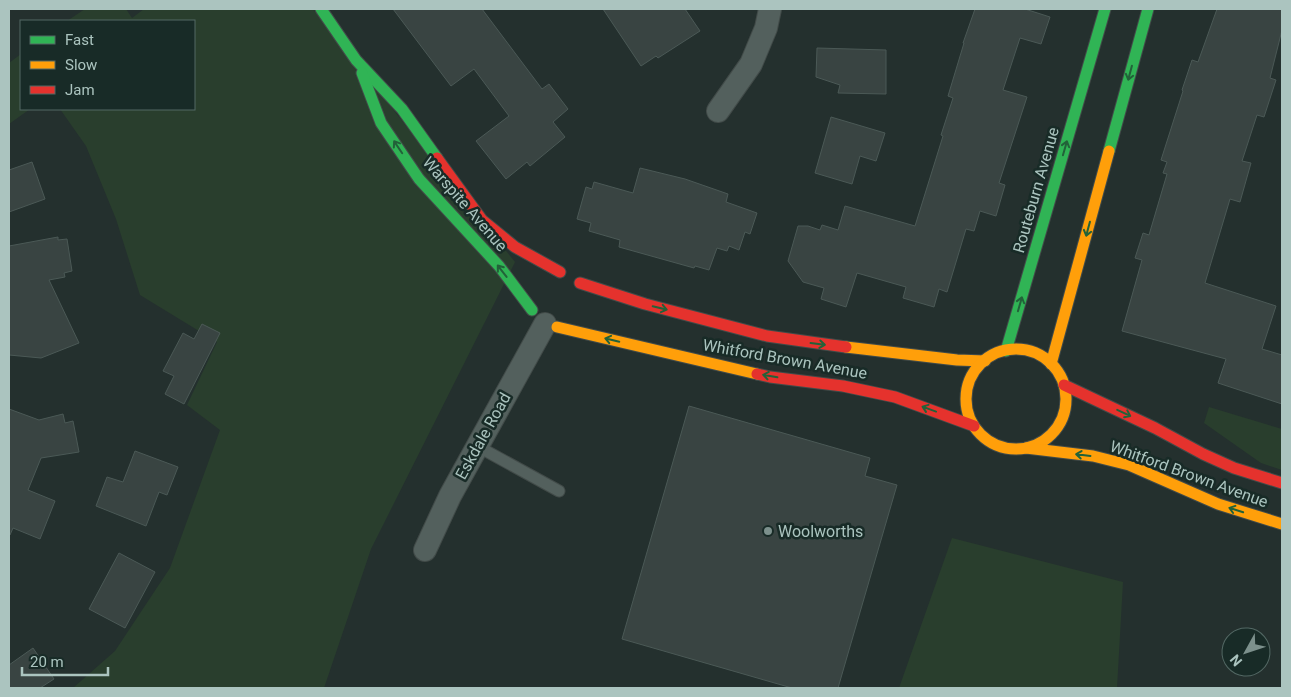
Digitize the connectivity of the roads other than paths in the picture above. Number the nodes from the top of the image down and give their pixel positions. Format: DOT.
graph roads {
  1 [pos="321,9"];
  2 [pos="770,9"];
  3 [pos="1105,9"];
  4 [pos="1148,9"];
  5 [pos="356,60"];
  6 [pos="718,111"];
  7 [pos="560,272"];
  8 [pos="545,275"];
  9 [pos="580,283"];
  10 [pos="532,290"];
  11 [pos="585,299"];
  12 [pos="577,319"];
  13 [pos="545,321"];
  14 [pos="1006,350"];
  15 [pos="985,360"];
  16 [pos="1051,364"];
  17 [pos="1064,385"];
  18 [pos="974,426"];
  19 [pos="477,446"];
  20 [pos="1026,448"];
  21 [pos="1282,483"];
  22 [pos="559,491"];
  23 [pos="1282,524"];
  24 [pos="425,550"];
  1 -- 5 [label="main road, Warspite Avenue"];
  2 -- 6 [label="street"];
  14 -- 3 [label="main road, Routeburn Avenue, one-way"];
  4 -- 16 [label="main road, one-way"];
  5 -- 7 [label="main road, Warspite Avenue"];
  13 -- 5 [label="main road, Warspite Avenue, one-way"];
  7 -- 8 [label="main road"];
  7 -- 9 [label="main road, Warspite Avenue"];
  9 -- 11 [label="main road"];
  9 -- 15 [label="main road, Whitford Brown Avenue, one-way"];
  10 -- 13 [label="main road"];
  12 -- 13 [label="main road"];
  18 -- 13 [label="main road, Whitford Brown Avenue, one-way"];
  13 -- 19 [label="street, Eskdale Road"];
  14 -- 15 [label="main road"];
  14 -- 16 [label="main road"];
  15 -- 18 [label="main road"];
  16 -- 17 [label="main road"];
  17 -- 20 [label="main road"];
  17 -- 21 [label="main road, Whitford Brown Avenue, one-way"];
  18 -- 20 [label="main road"];
  19 -- 22 [label="lane"];
  19 -- 24 [label="street, Eskdale Road"];
  23 -- 20 [label="main road, Whitford Brown Avenue, one-way"];
}
